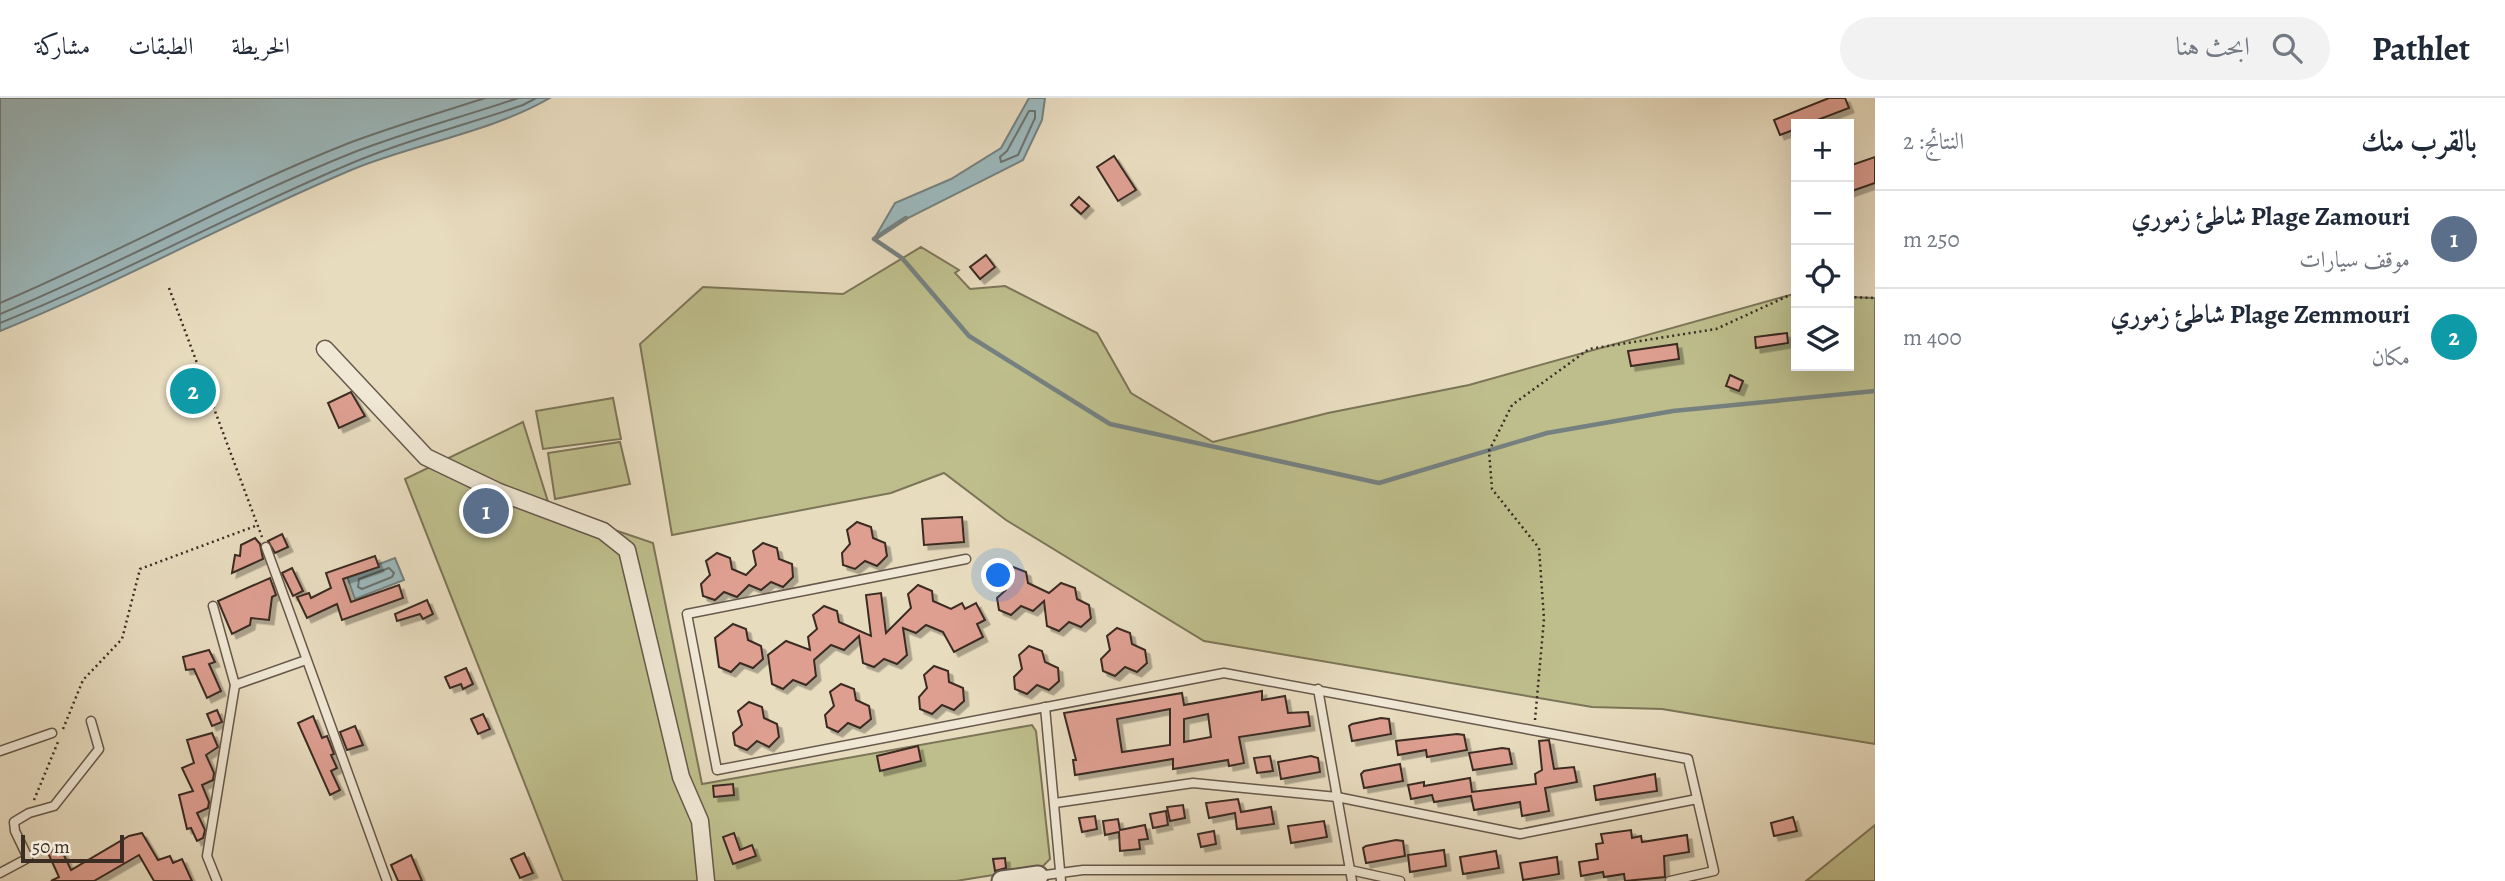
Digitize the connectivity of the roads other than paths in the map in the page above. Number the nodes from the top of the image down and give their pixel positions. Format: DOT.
graph roads {
  1 [pos="325,349"];
  2 [pos="265,547"];
  3 [pos="966,559"];
  4 [pos="213,606"];
  5 [pos="306,660"];
  6 [pos="235,685"];
  7 [pos="1318,689"];
  8 [pos="1045,707"];
  9 [pos="91,721"];
  10 [pos="52,733"];
  11 [pos="0,751"];
  12 [pos="1337,797"];
  13 [pos="1697,799"];
  14 [pos="1055,803"];
  15 [pos="1350,870"];
  16 [pos="0,873"];
  17 [pos="1038,876"];
  18 [pos="1060,877"];
  19 [pos="217,881"];
  20 [pos="387,881"];
  21 [pos="706,881"];
  22 [pos="1002,881"];
  23 [pos="1352,881"];
  24 [pos="1400,881"];
  25 [pos="1670,881"];
  1 -- 21 [label="street"];
  2 -- 5 [label="lane"];
  3 -- 8 [label="lane"];
  4 -- 6 [label="lane"];
  5 -- 6 [label="lane"];
  5 -- 20 [label="lane"];
  6 -- 19 [label="lane"];
  7 -- 8 [label="lane"];
  7 -- 12 [label="lane"];
  7 -- 13 [label="lane"];
  8 -- 14 [label="lane"];
  9 -- 16 [label="lane"];
  10 -- 11 [label="lane"];
  12 -- 13 [label="lane"];
  12 -- 14 [label="lane"];
  12 -- 15 [label="lane"];
  13 -- 25 [label="lane"];
  14 -- 18 [label="lane"];
  15 -- 18 [label="lane"];
  15 -- 23 [label="lane"];
  15 -- 24 [label="lane"];
  17 -- 18 [label="lane"];
  17 -- 22 [label="street"];
}
